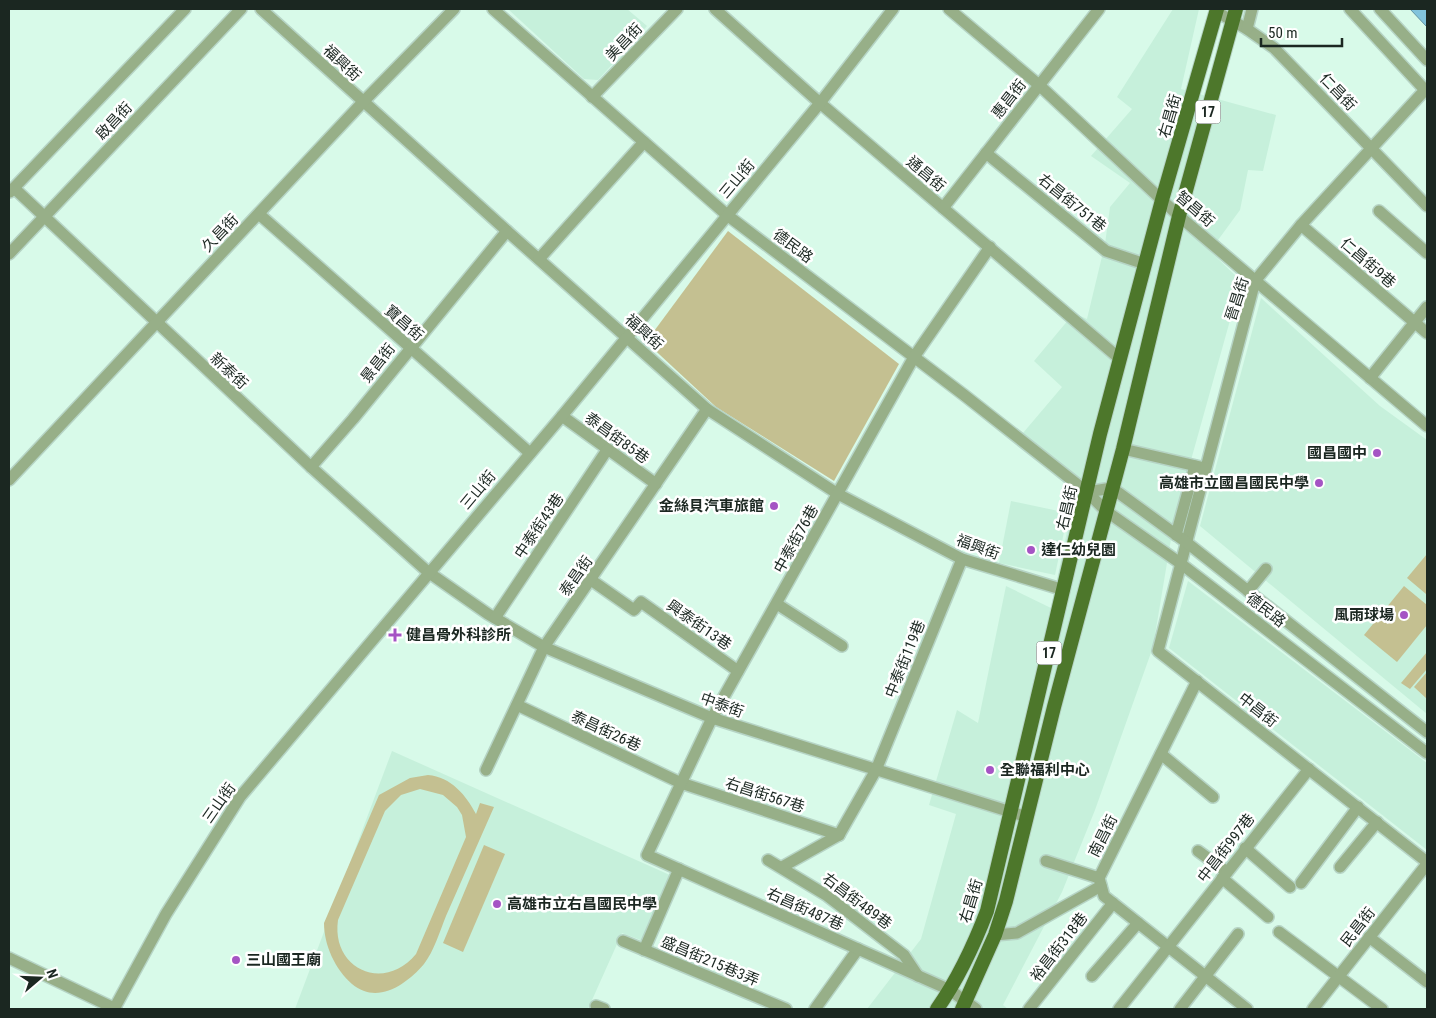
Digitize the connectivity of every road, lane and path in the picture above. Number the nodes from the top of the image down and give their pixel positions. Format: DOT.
graph roads {
  1 [pos="185,9"];
  2 [pos="241,9"];
  3 [pos="261,9"];
  4 [pos="454,9"];
  5 [pos="493,9"];
  6 [pos="677,9"];
  7 [pos="716,9"];
  8 [pos="893,9"];
  9 [pos="949,9"];
  10 [pos="1100,9"];
  11 [pos="1252,9"];
  12 [pos="1350,9"];
  13 [pos="1380,9"];
  14 [pos="1217,10"];
  15 [pos="1234,14"];
  16 [pos="1247,29"];
  17 [pos="1427,60"];
  18 [pos="1039,85"];
  19 [pos="592,97"];
  20 [pos="363,102"];
  21 [pos="820,103"];
  22 [pos="644,142"];
  23 [pos="1372,149"];
  24 [pos="986,153"];
  25 [pos="11,190"];
  26 [pos="1162,200"];
  27 [pos="1427,206"];
  28 [pos="943,208"];
  29 [pos="1379,211"];
  30 [pos="259,214"];
  31 [pos="727,215"];
  32 [pos="1179,216"];
  33 [pos="44,217"];
  34 [pos="1302,225"];
  35 [pos="507,232"];
  36 [pos="990,247"];
  37 [pos="1427,253"];
  38 [pos="9,254"];
  39 [pos="539,259"];
  40 [pos="1145,264"];
  41 [pos="1256,281"];
  42 [pos="1427,308"];
  43 [pos="1415,323"];
  44 [pos="156,324"];
  45 [pos="1427,333"];
  46 [pos="626,337"];
  47 [pos="410,348"];
  48 [pos="914,358"];
  49 [pos="1120,359"];
  50 [pos="1370,378"];
  51 [pos="707,409"];
  52 [pos="562,416"];
  53 [pos="1427,426"];
  54 [pos="607,450"];
  55 [pos="1123,450"];
  56 [pos="530,453"];
  57 [pos="311,467"];
  58 [pos="1200,467"];
  59 [pos="9,480"];
  60 [pos="656,484"];
  61 [pos="1112,488"];
  62 [pos="1087,492"];
  63 [pos="838,494"];
  64 [pos="1106,511"];
  65 [pos="1181,538"];
  66 [pos="962,559"];
  67 [pos="1180,563"];
  68 [pos="1266,569"];
  69 [pos="428,572"];
  70 [pos="591,580"];
  71 [pos="1064,590"];
  72 [pos="1248,592"];
  73 [pos="777,604"];
  74 [pos="495,618"];
  75 [pos="842,646"];
  76 [pos="544,647"];
  77 [pos="738,671"];
  78 [pos="1197,681"];
  79 [pos="517,705"];
  80 [pos="712,718"];
  81 [pos="1427,732"];
  82 [pos="1427,753"];
  83 [pos="1161,754"];
  84 [pos="1308,769"];
  85 [pos="486,770"];
  86 [pos="876,770"];
  87 [pos="681,783"];
  88 [pos="1212,797"];
  89 [pos="1358,807"];
  90 [pos="1010,813"];
  91 [pos="1027,817"];
  92 [pos="1377,822"];
  93 [pos="839,835"];
  94 [pos="1245,848"];
  95 [pos="1198,850"];
  96 [pos="647,855"];
  97 [pos="768,860"];
  98 [pos="1046,861"];
  99 [pos="1427,863"];
  100 [pos="782,867"];
  101 [pos="1340,867"];
  102 [pos="679,869"];
  103 [pos="1225,875"];
  104 [pos="1100,882"];
  105 [pos="1112,903"];
  106 [pos="1268,917"];
  107 [pos="1138,923"];
  108 [pos="1279,932"];
  109 [pos="1238,934"];
  110 [pos="995,935"];
  111 [pos="1369,937"];
  112 [pos="623,941"];
  113 [pos="1168,947"];
  114 [pos="858,949"];
  115 [pos="644,950"];
  116 [pos="9,958"];
  117 [pos="918,976"];
  118 [pos="1092,976"];
  119 [pos="1205,976"];
  120 [pos="1338,976"];
  121 [pos="1427,982"];
  122 [pos="950,990"];
  123 [pos="968,1007"];
  124 [pos="1240,1007"];
  125 [pos="115,1009"];
  126 [pos="786,1009"];
  127 [pos="815,1009"];
  128 [pos="937,1009"];
  129 [pos="1029,1009"];
  130 [pos="1120,1009"];
  131 [pos="1180,1009"];
  132 [pos="1312,1009"];
  133 [pos="1382,1009"];
  1 -- 25 [label="street"];
  2 -- 33 [label="street, 啟昌街"];
  3 -- 20 [label="street, 福興街"];
  4 -- 20 [label="street, 久昌街"];
  5 -- 19 [label="street, 德民路"];
  6 -- 19 [label="street, 美昌街"];
  7 -- 21 [label="street, 通昌街"];
  8 -- 21 [label="street, 三山街"];
  9 -- 18 [label="street, 智昌街"];
  10 -- 18 [label="street, 惠昌街"];
  11 -- 16 [label="street"];
  12 -- 23 [label="street, 晉昌街"];
  13 -- 17 [label="street"];
  14 -- 15 [label="street, 仁昌街"];
  14 -- 26 [label="main road, 右昌街 / 17"];
  15 -- 16 [label="street, 仁昌街"];
  15 -- 32 [label="main road, 17"];
  16 -- 23 [label="street, 仁昌街"];
  18 -- 24 [label="street, 惠昌街"];
  18 -- 26 [label="street, 智昌街"];
  19 -- 22 [label="street, 德民路"];
  20 -- 30 [label="street, 久昌街"];
  20 -- 35 [label="street, 福興街"];
  21 -- 28 [label="street, 通昌街"];
  21 -- 31 [label="street, 三山街"];
  22 -- 31 [label="street, 德民路"];
  22 -- 39 [label="street"];
  23 -- 27 [label="street, 仁昌街"];
  23 -- 34 [label="street, 晉昌街"];
  24 -- 28 [label="street, 惠昌街"];
  24 -- 40 [label="street, 右昌街751巷"];
  25 -- 33 [label="street, 新泰街"];
  26 -- 32 [label="street, 智昌街"];
  26 -- 40 [label="main road, 右昌街 / 17"];
  28 -- 36 [label="street, 通昌街"];
  29 -- 37 [label="street"];
  30 -- 44 [label="street, 久昌街"];
  30 -- 47 [label="street, 寶昌街"];
  31 -- 46 [label="street, 三山街"];
  31 -- 48 [label="street, 德民路"];
  32 -- 41 [label="street, 智昌街"];
  32 -- 55 [label="main road, 17"];
  33 -- 38 [label="street, 啟昌街"];
  33 -- 44 [label="street, 新泰街"];
  34 -- 41 [label="street, 晉昌街"];
  34 -- 43 [label="street, 仁昌街9巷"];
  35 -- 39 [label="street, 福興街"];
  35 -- 47 [label="street, 景昌街"];
  36 -- 48 [label="street, 中泰街76巷"];
  36 -- 49 [label="street, 通昌街"];
  39 -- 46 [label="street, 福興街"];
  40 -- 49 [label="main road, 右昌街 / 17"];
  41 -- 50 [label="street, 智昌街"];
  41 -- 58 [label="street, 晉昌街"];
  42 -- 43 [label="street"];
  43 -- 45 [label="street, 仁昌街9巷"];
  43 -- 50 [label="street"];
  44 -- 57 [label="street, 新泰街"];
  44 -- 59 [label="street, 久昌街"];
  46 -- 51 [label="street, 福興街"];
  46 -- 52 [label="street, 三山街"];
  47 -- 56 [label="street, 寶昌街"];
  47 -- 57 [label="street, 景昌街"];
  48 -- 62 [label="street, 德民路"];
  48 -- 63 [label="street, 中泰街76巷"];
  49 -- 62 [label="main road, 右昌街 / 17"];
  50 -- 53 [label="street, 智昌街"];
  51 -- 60 [label="street, 泰昌街"];
  51 -- 63 [label="street, 福興街"];
  52 -- 54 [label="street, 泰昌街85巷"];
  52 -- 56 [label="street, 三山街"];
  54 -- 60 [label="street, 泰昌街85巷"];
  54 -- 74 [label="street, 中泰街43巷"];
  55 -- 58 [label="street"];
  55 -- 61 [label="main road, 17"];
  56 -- 69 [label="street, 三山街"];
  57 -- 69 [label="street, 新泰街"];
  58 -- 65 [label="street, 晉昌街"];
  60 -- 70 [label="street, 泰昌街"];
  61 -- 62 [label="street"];
  61 -- 64 [label="main road, 17"];
  61 -- 65 [label="street, 德民路"];
  62 -- 64 [label="street, 德民路"];
  62 -- 71 [label="main road, 右昌街 / 17"];
  63 -- 66 [label="street, 福興街"];
  63 -- 73 [label="street, 中泰街76巷"];
  64 -- 67 [label="street, 德民路"];
  64 -- 91 [label="main road, 17"];
  65 -- 67 [label="street, 中昌街"];
  65 -- 72 [label="street, 德民路"];
  66 -- 71 [label="street, 福興街"];
  66 -- 86 [label="street, 中泰街119巷"];
  67 -- 78 [label="street, 中昌街"];
  67 -- 82 [label="street, 德民路"];
  68 -- 72 [label="street"];
  69 -- 74 [label="street, 中泰街"];
  69 -- 125 [label="street, 三山街"];
  70 -- 76 [label="street, 泰昌街"];
  70 -- 77 [label="street, 興泰街13巷"];
  71 -- 90 [label="main road, 右昌街 / 17"];
  72 -- 81 [label="street, 德民路"];
  73 -- 75 [label="street"];
  73 -- 77 [label="street, 中泰街76巷"];
  74 -- 76 [label="street, 中泰街"];
  76 -- 79 [label="street, 泰昌街"];
  76 -- 80 [label="street, 中泰街"];
  77 -- 80 [label="street, 中泰街76巷"];
  78 -- 83 [label="street, 南昌街"];
  78 -- 84 [label="street, 中昌街"];
  79 -- 85 [label="street, 泰昌街"];
  79 -- 87 [label="street, 泰昌街26巷"];
  80 -- 86 [label="street, 中泰街"];
  80 -- 87 [label="street, 中泰街76巷"];
  83 -- 88 [label="street"];
  83 -- 104 [label="street, 南昌街"];
  84 -- 89 [label="street, 中昌街"];
  84 -- 94 [label="street, 中昌街997巷"];
  86 -- 90 [label="street, 中泰街"];
  86 -- 93 [label="street, 中泰街119巷"];
  87 -- 93 [label="street, 右昌街567巷"];
  87 -- 96 [label="street, 中泰街76巷"];
  89 -- 92 [label="street, 中昌街"];
  89 -- 94 [label="street"];
  90 -- 91 [label="street, 中泰街"];
  90 -- 122 [label="main road, 右昌街 / 17"];
  91 -- 110 [label="main road, 17"];
  92 -- 99 [label="street, 中昌街"];
  92 -- 101 [label="street"];
  93 -- 100 [label="street"];
  94 -- 103 [label="street, 中昌街997巷"];
  95 -- 103 [label="street"];
  96 -- 102 [label="street, 右昌街487巷"];
  97 -- 100 [label="street, 右昌街489巷"];
  98 -- 104 [label="street"];
  99 -- 111 [label="street, 民昌街"];
  100 -- 117 [label="street, 右昌街489巷"];
  102 -- 114 [label="street, 右昌街487巷"];
  102 -- 115 [label="street"];
  103 -- 106 [label="street"];
  103 -- 113 [label="street, 中昌街997巷"];
  104 -- 105 [label="street"];
  104 -- 110 [label="street"];
  105 -- 107 [label="street"];
  105 -- 129 [label="street, 裕昌街318巷"];
  107 -- 113 [label="street"];
  107 -- 118 [label="street"];
  108 -- 120 [label="street"];
  109 -- 119 [label="street"];
  110 -- 123 [label="main road, 17"];
  111 -- 120 [label="street, 民昌街"];
  111 -- 121 [label="street"];
  112 -- 115 [label="street, 盛昌街215巷3弄"];
  113 -- 119 [label="street"];
  113 -- 130 [label="street, 中昌街997巷"];
  114 -- 117 [label="street, 右昌街487巷"];
  114 -- 127 [label="street"];
  115 -- 126 [label="street, 盛昌街215巷3弄"];
  116 -- 125 [label="street"];
  117 -- 122 [label="street, 右昌街487巷"];
  119 -- 124 [label="street"];
  119 -- 131 [label="street"];
  120 -- 132 [label="street, 民昌街"];
  120 -- 133 [label="street"];
  122 -- 123 [label="street, 右昌街487巷"];
  122 -- 128 [label="main road, 右昌街 / 17"];
}
